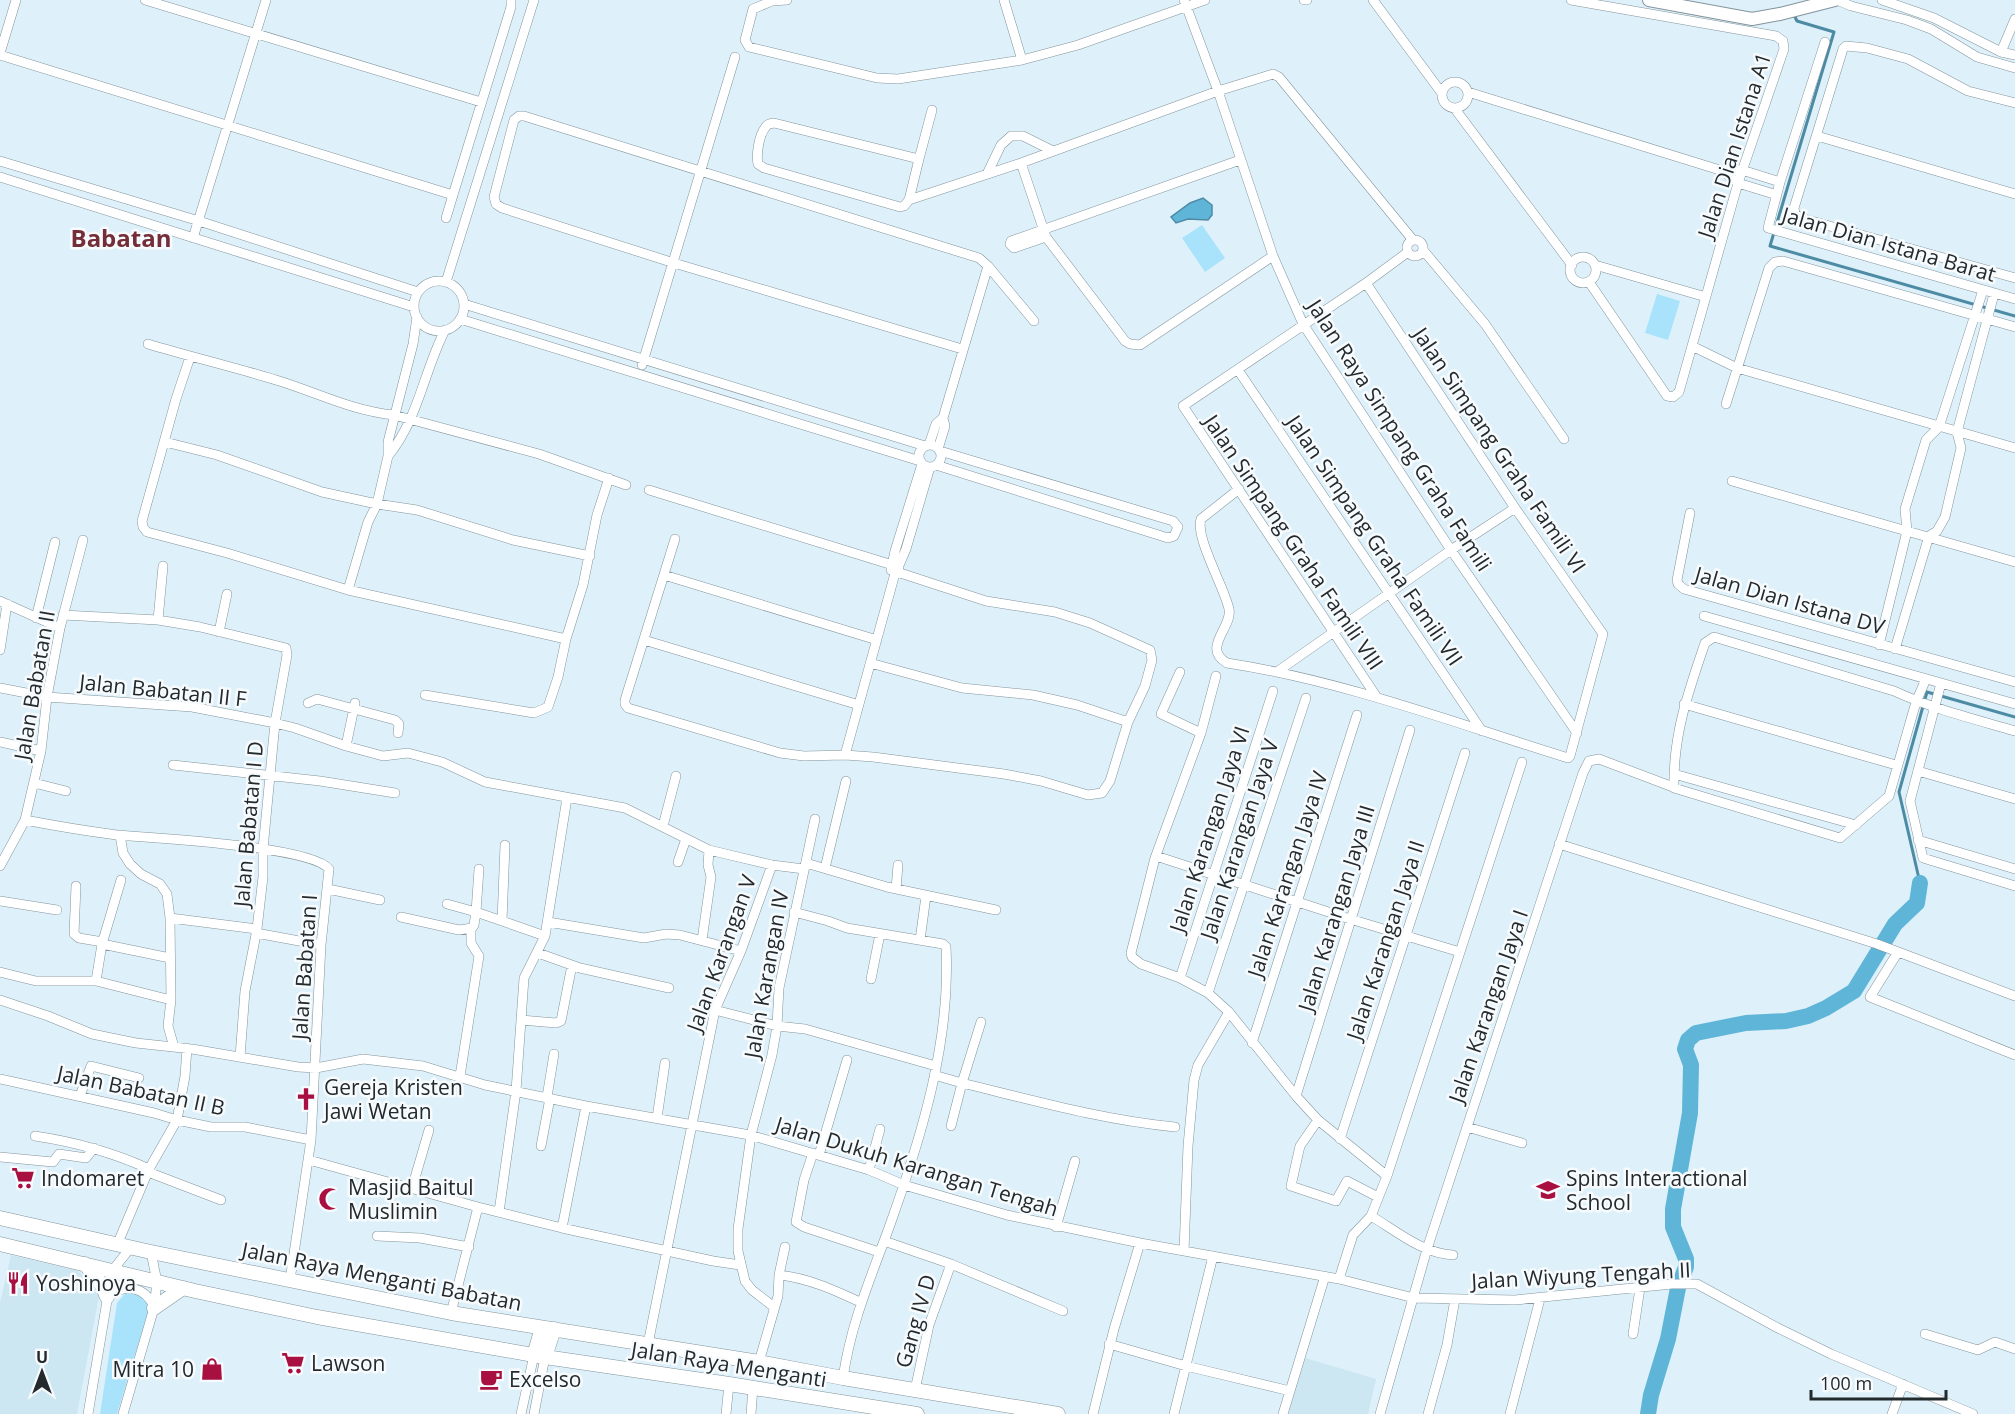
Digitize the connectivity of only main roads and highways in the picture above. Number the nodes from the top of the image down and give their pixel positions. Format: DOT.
graph roads {
  1 [pos="0,1218"];
  2 [pos="0,1244"];
  3 [pos="85,1264"];
  4 [pos="183,1288"];
  5 [pos="107,1297"];
  6 [pos="154,1308"];
  7 [pos="547,1332"];
  8 [pos="538,1357"];
  9 [pos="759,1362"];
  10 [pos="795,1369"];
  11 [pos="791,1394"];
  12 [pos="917,1414"];
  13 [pos="1058,1414"];
  1 -- 7 [label="main road, Jalan Raya Menganti Babatan"];
  2 -- 3 [label="main road"];
  3 -- 4 [label="main road"];
  3 -- 5 [label="main road"];
  4 -- 6 [label="main road"];
  4 -- 8 [label="main road"];
  7 -- 8 [label="main road"];
  7 -- 9 [label="main road, Jalan Raya Menganti Babatan"];
  8 -- 11 [label="main road, Jalan Raya Menganti"];
  9 -- 10 [label="main road, Jalan Raya Menganti"];
  10 -- 11 [label="main road"];
  10 -- 13 [label="main road, Jalan Raya Menganti"];
  11 -- 12 [label="main road, Jalan Raya Menganti"];
}
